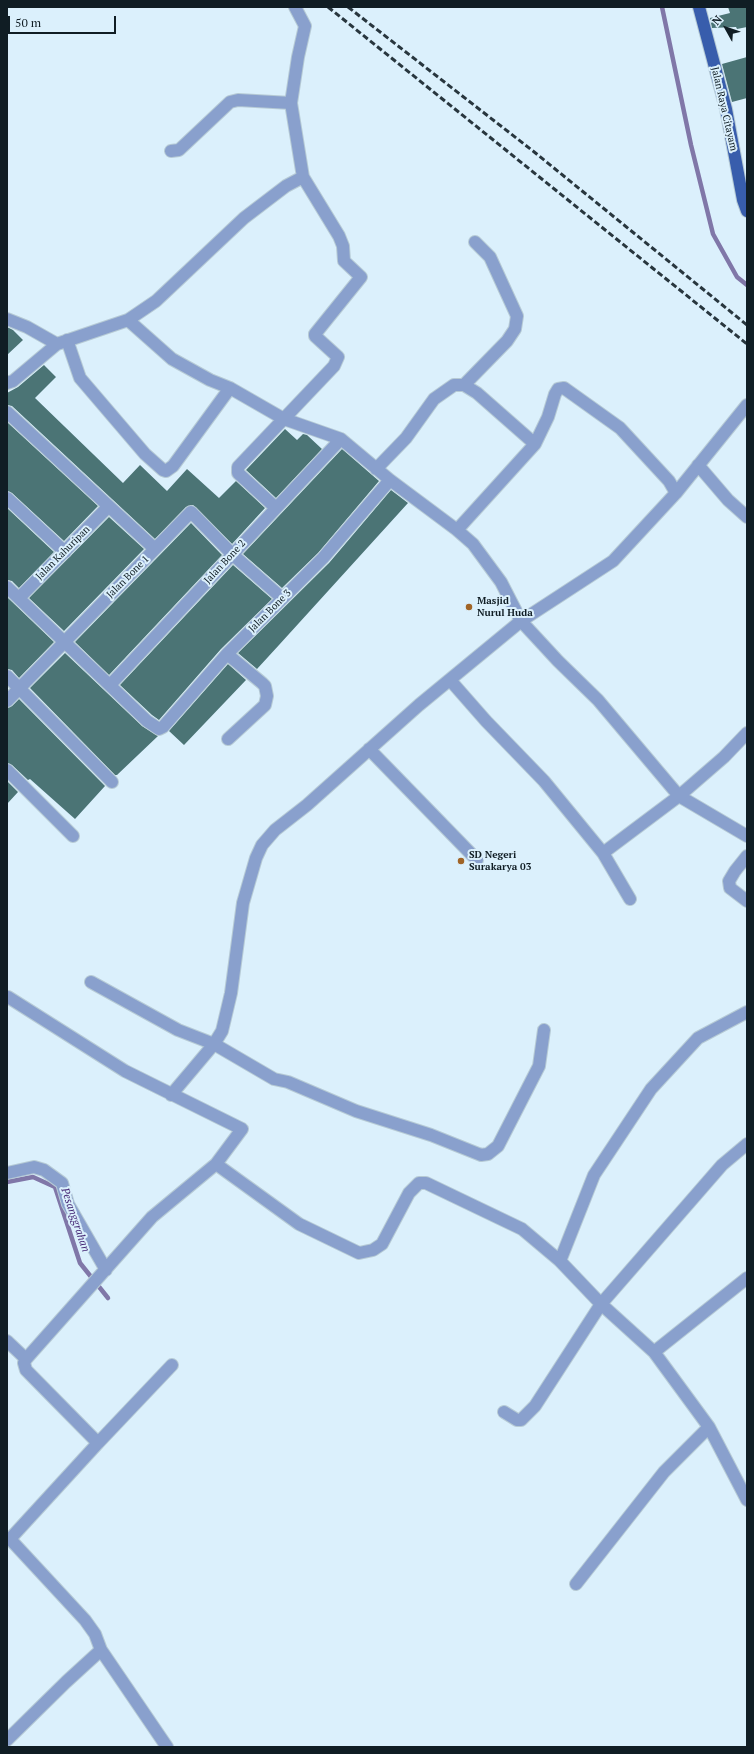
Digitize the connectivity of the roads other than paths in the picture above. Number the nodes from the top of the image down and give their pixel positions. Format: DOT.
graph roads {
  1 [pos="295,7"];
  2 [pos="699,7"];
  3 [pos="291,103"];
  4 [pos="171,151"];
  5 [pos="303,177"];
  6 [pos="746,203"];
  7 [pos="475,242"];
  8 [pos="7,319"];
  9 [pos="128,320"];
  10 [pos="62,342"];
  11 [pos="7,383"];
  12 [pos="464,385"];
  13 [pos="230,388"];
  14 [pos="747,405"];
  15 [pos="7,412"];
  16 [pos="284,419"];
  17 [pos="341,439"];
  18 [pos="535,444"];
  19 [pos="698,464"];
  20 [pos="376,469"];
  21 [pos="390,480"];
  22 [pos="676,493"];
  23 [pos="7,498"];
  24 [pos="108,507"];
  25 [pos="276,508"];
  26 [pos="747,517"];
  27 [pos="457,530"];
  28 [pos="155,549"];
  29 [pos="65,552"];
  30 [pos="233,555"];
  31 [pos="7,587"];
  32 [pos="19,598"];
  33 [pos="282,598"];
  34 [pos="521,621"];
  35 [pos="64,642"];
  36 [pos="227,654"];
  37 [pos="7,676"];
  38 [pos="450,680"];
  39 [pos="110,685"];
  40 [pos="20,688"];
  41 [pos="7,700"];
  42 [pos="747,733"];
  43 [pos="228,739"];
  44 [pos="369,749"];
  45 [pos="7,770"];
  46 [pos="112,782"];
  47 [pos="679,796"];
  48 [pos="73,836"];
  49 [pos="747,836"];
  50 [pos="603,853"];
  51 [pos="747,856"];
  52 [pos="476,860"];
  53 [pos="630,899"];
  54 [pos="747,901"];
  55 [pos="91,982"];
  56 [pos="8,997"];
  57 [pos="747,1012"];
  58 [pos="544,1030"];
  59 [pos="214,1044"];
  60 [pos="171,1095"];
  61 [pos="747,1144"];
  62 [pos="216,1164"];
  63 [pos="7,1172"];
  64 [pos="560,1261"];
  65 [pos="106,1270"];
  66 [pos="747,1278"];
  67 [pos="601,1304"];
  68 [pos="7,1340"];
  69 [pos="654,1352"];
  70 [pos="26,1359"];
  71 [pos="172,1365"];
  72 [pos="504,1412"];
  73 [pos="709,1427"];
  74 [pos="98,1443"];
  75 [pos="747,1500"];
  76 [pos="8,1540"];
  77 [pos="576,1584"];
  78 [pos="101,1650"];
  79 [pos="7,1740"];
  80 [pos="167,1747"];
  1 -- 3 [label="street"];
  2 -- 6 [label="main road, Jalan Raya Citayam"];
  3 -- 4 [label="street"];
  3 -- 5 [label="street"];
  5 -- 9 [label="street"];
  5 -- 16 [label="street"];
  7 -- 12 [label="street"];
  8 -- 10 [label="street"];
  9 -- 10 [label="street"];
  9 -- 13 [label="street"];
  10 -- 11 [label="street"];
  10 -- 13 [label="street"];
  12 -- 18 [label="street"];
  12 -- 20 [label="street"];
  13 -- 16 [label="street"];
  14 -- 19 [label="street"];
  15 -- 24 [label="street"];
  16 -- 17 [label="street"];
  16 -- 25 [label="street"];
  17 -- 20 [label="street"];
  17 -- 25 [label="street, Jalan Bone 2"];
  18 -- 22 [label="street"];
  18 -- 27 [label="street"];
  19 -- 22 [label="street"];
  19 -- 26 [label="street"];
  20 -- 21 [label="street"];
  21 -- 27 [label="street"];
  21 -- 33 [label="street, Jalan Bone 3"];
  22 -- 34 [label="street"];
  23 -- 29 [label="street"];
  24 -- 28 [label="street"];
  24 -- 29 [label="street, Jalan Kahuripan"];
  25 -- 30 [label="street, Jalan Bone 2"];
  27 -- 34 [label="street"];
  28 -- 30 [label="street, Jalan Bone 1"];
  28 -- 35 [label="street, Jalan Bone 1"];
  29 -- 32 [label="street, Jalan Kahuripan"];
  30 -- 33 [label="street"];
  30 -- 39 [label="street, Jalan Bone 2"];
  31 -- 32 [label="street"];
  32 -- 35 [label="street"];
  33 -- 36 [label="street, Jalan Bone 3"];
  34 -- 38 [label="street"];
  34 -- 47 [label="street"];
  35 -- 39 [label="street"];
  35 -- 40 [label="street, Jalan Bone 1"];
  36 -- 39 [label="street, Jalan Bone 3"];
  36 -- 43 [label="street"];
  37 -- 40 [label="street"];
  38 -- 44 [label="street"];
  38 -- 50 [label="street"];
  40 -- 41 [label="street, Jalan Bone 1"];
  40 -- 46 [label="street"];
  42 -- 47 [label="street"];
  44 -- 52 [label="street"];
  44 -- 59 [label="street"];
  45 -- 48 [label="street"];
  47 -- 49 [label="street"];
  47 -- 50 [label="street"];
  50 -- 53 [label="street"];
  51 -- 54 [label="street"];
  55 -- 59 [label="street"];
  56 -- 60 [label="street"];
  57 -- 64 [label="street"];
  58 -- 59 [label="street"];
  59 -- 60 [label="street"];
  60 -- 62 [label="street"];
  61 -- 67 [label="street"];
  62 -- 64 [label="street"];
  62 -- 65 [label="street"];
  63 -- 65 [label="street"];
  64 -- 67 [label="street"];
  65 -- 70 [label="street"];
  66 -- 69 [label="street"];
  67 -- 69 [label="street"];
  67 -- 72 [label="street"];
  68 -- 70 [label="street"];
  69 -- 73 [label="street"];
  70 -- 74 [label="street"];
  71 -- 74 [label="street"];
  73 -- 75 [label="street"];
  73 -- 77 [label="street"];
  74 -- 76 [label="street"];
  76 -- 78 [label="street"];
  78 -- 79 [label="street"];
  78 -- 80 [label="street"];
}
